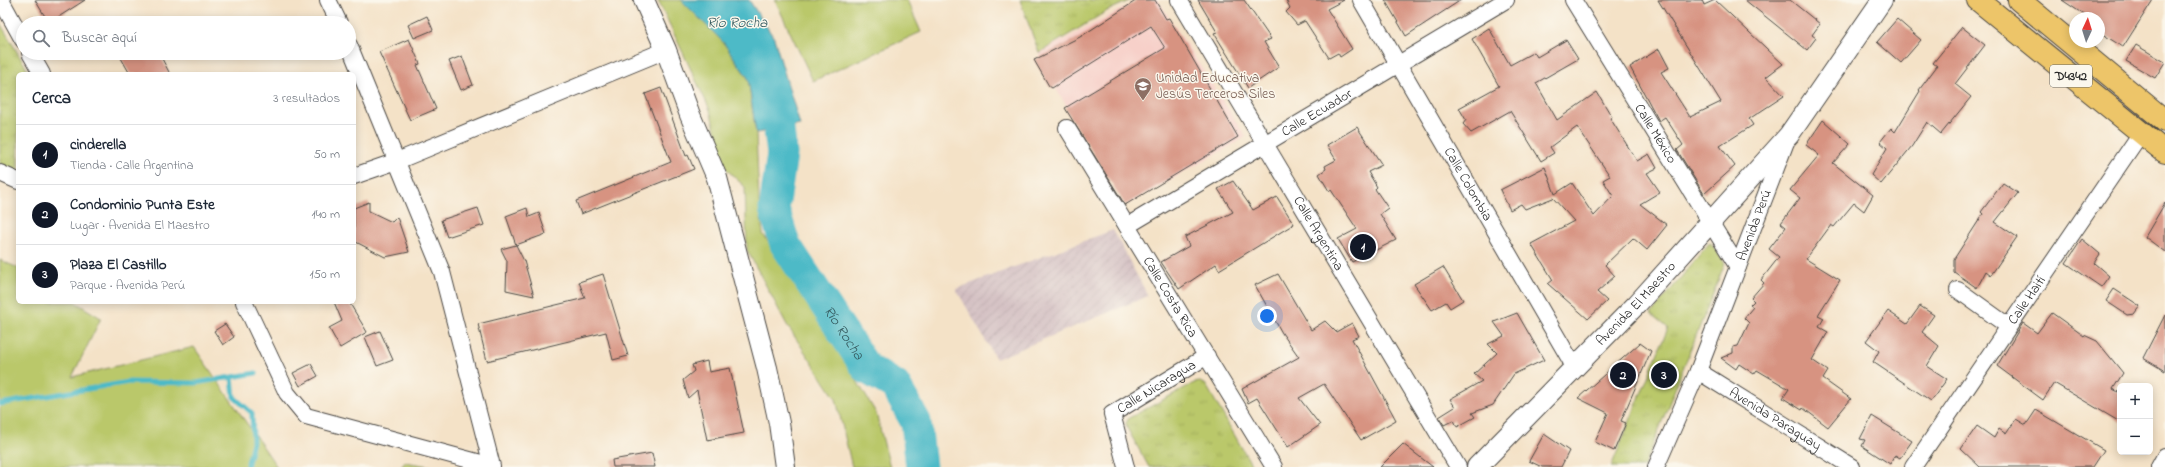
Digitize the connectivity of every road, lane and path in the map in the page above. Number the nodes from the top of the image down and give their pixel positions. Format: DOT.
graph roads {
  1 [pos="0,0"];
  2 [pos="328,0"];
  3 [pos="644,0"];
  4 [pos="1179,0"];
  5 [pos="1361,0"];
  6 [pos="1506,0"];
  7 [pos="1573,0"];
  8 [pos="1882,0"];
  9 [pos="1978,0"];
  10 [pos="2019,0"];
  11 [pos="336,16"];
  12 [pos="16,28"];
  13 [pos="666,50"];
  14 [pos="34,60"];
  15 [pos="355,60"];
  16 [pos="1400,63"];
  17 [pos="41,72"];
  18 [pos="2165,121"];
  19 [pos="1067,128"];
  20 [pos="2141,133"];
  21 [pos="1788,134"];
  22 [pos="1264,144"];
  23 [pos="2165,152"];
  24 [pos="397,161"];
  25 [pos="0,173"];
  26 [pos="356,175"];
  27 [pos="16,180"];
  28 [pos="1709,222"];
  29 [pos="1127,226"];
  30 [pos="1738,267"];
  31 [pos="1958,290"];
  32 [pos="245,304"];
  33 [pos="2008,326"];
  34 [pos="1207,356"];
  35 [pos="1575,368"];
  36 [pos="1698,371"];
  37 [pos="2165,456"];
  38 [pos="1271,466"];
  39 [pos="785,467"];
  40 [pos="1126,467"];
  41 [pos="1458,467"];
  42 [pos="1477,467"];
  43 [pos="1656,467"];
  44 [pos="1852,467"];
  45 [pos="1913,467"];
  46 [pos="2159,467"];
  1 -- 12 [label="street"];
  2 -- 11 [label="street"];
  3 -- 13 [label="street"];
  4 -- 22 [label="street, Calle Argentina"];
  5 -- 16 [label="street, Calle Colombia"];
  6 -- 16 [label="street, Calle Ecuador"];
  7 -- 28 [label="street, Calle México"];
  8 -- 21 [label="street, Avenida Perú"];
  9 -- 20 [label="main road, D4342"];
  10 -- 18 [label="main road, D4342"];
  13 -- 24 [label="street"];
  13 -- 39 [label="street"];
  14 -- 17 [label="street"];
  15 -- 24 [label="street"];
  16 -- 22 [label="street, Calle Ecuador"];
  16 -- 35 [label="street, Calle Colombia"];
  19 -- 29 [label="street, Calle Costa Rica"];
  20 -- 23 [label="main road, D4342"];
  20 -- 33 [label="street, Calle Haití"];
  21 -- 28 [label="street, Avenida El Maestro"];
  21 -- 30 [label="street, Avenida Perú"];
  22 -- 29 [label="street, Calle Ecuador"];
  22 -- 41 [label="street, Calle Argentina"];
  24 -- 26 [label="street"];
  24 -- 32 [label="street"];
  25 -- 27 [label="street"];
  28 -- 30 [label="street, Calle México"];
  28 -- 35 [label="street, Avenida El Maestro"];
  29 -- 34 [label="street, Calle Costa Rica"];
  30 -- 36 [label="street, Avenida Perú"];
  31 -- 33 [label="street"];
  33 -- 45 [label="street, Calle Haití"];
  34 -- 38 [label="street, Calle Costa Rica"];
  34 -- 40 [label="street, Calle Nicaragua"];
  35 -- 42 [label="street, Avenida El Maestro"];
  36 -- 43 [label="street, Avenida Perú"];
  36 -- 44 [label="street, Avenida Paraguay"];
  37 -- 46 [label="street"];
}
